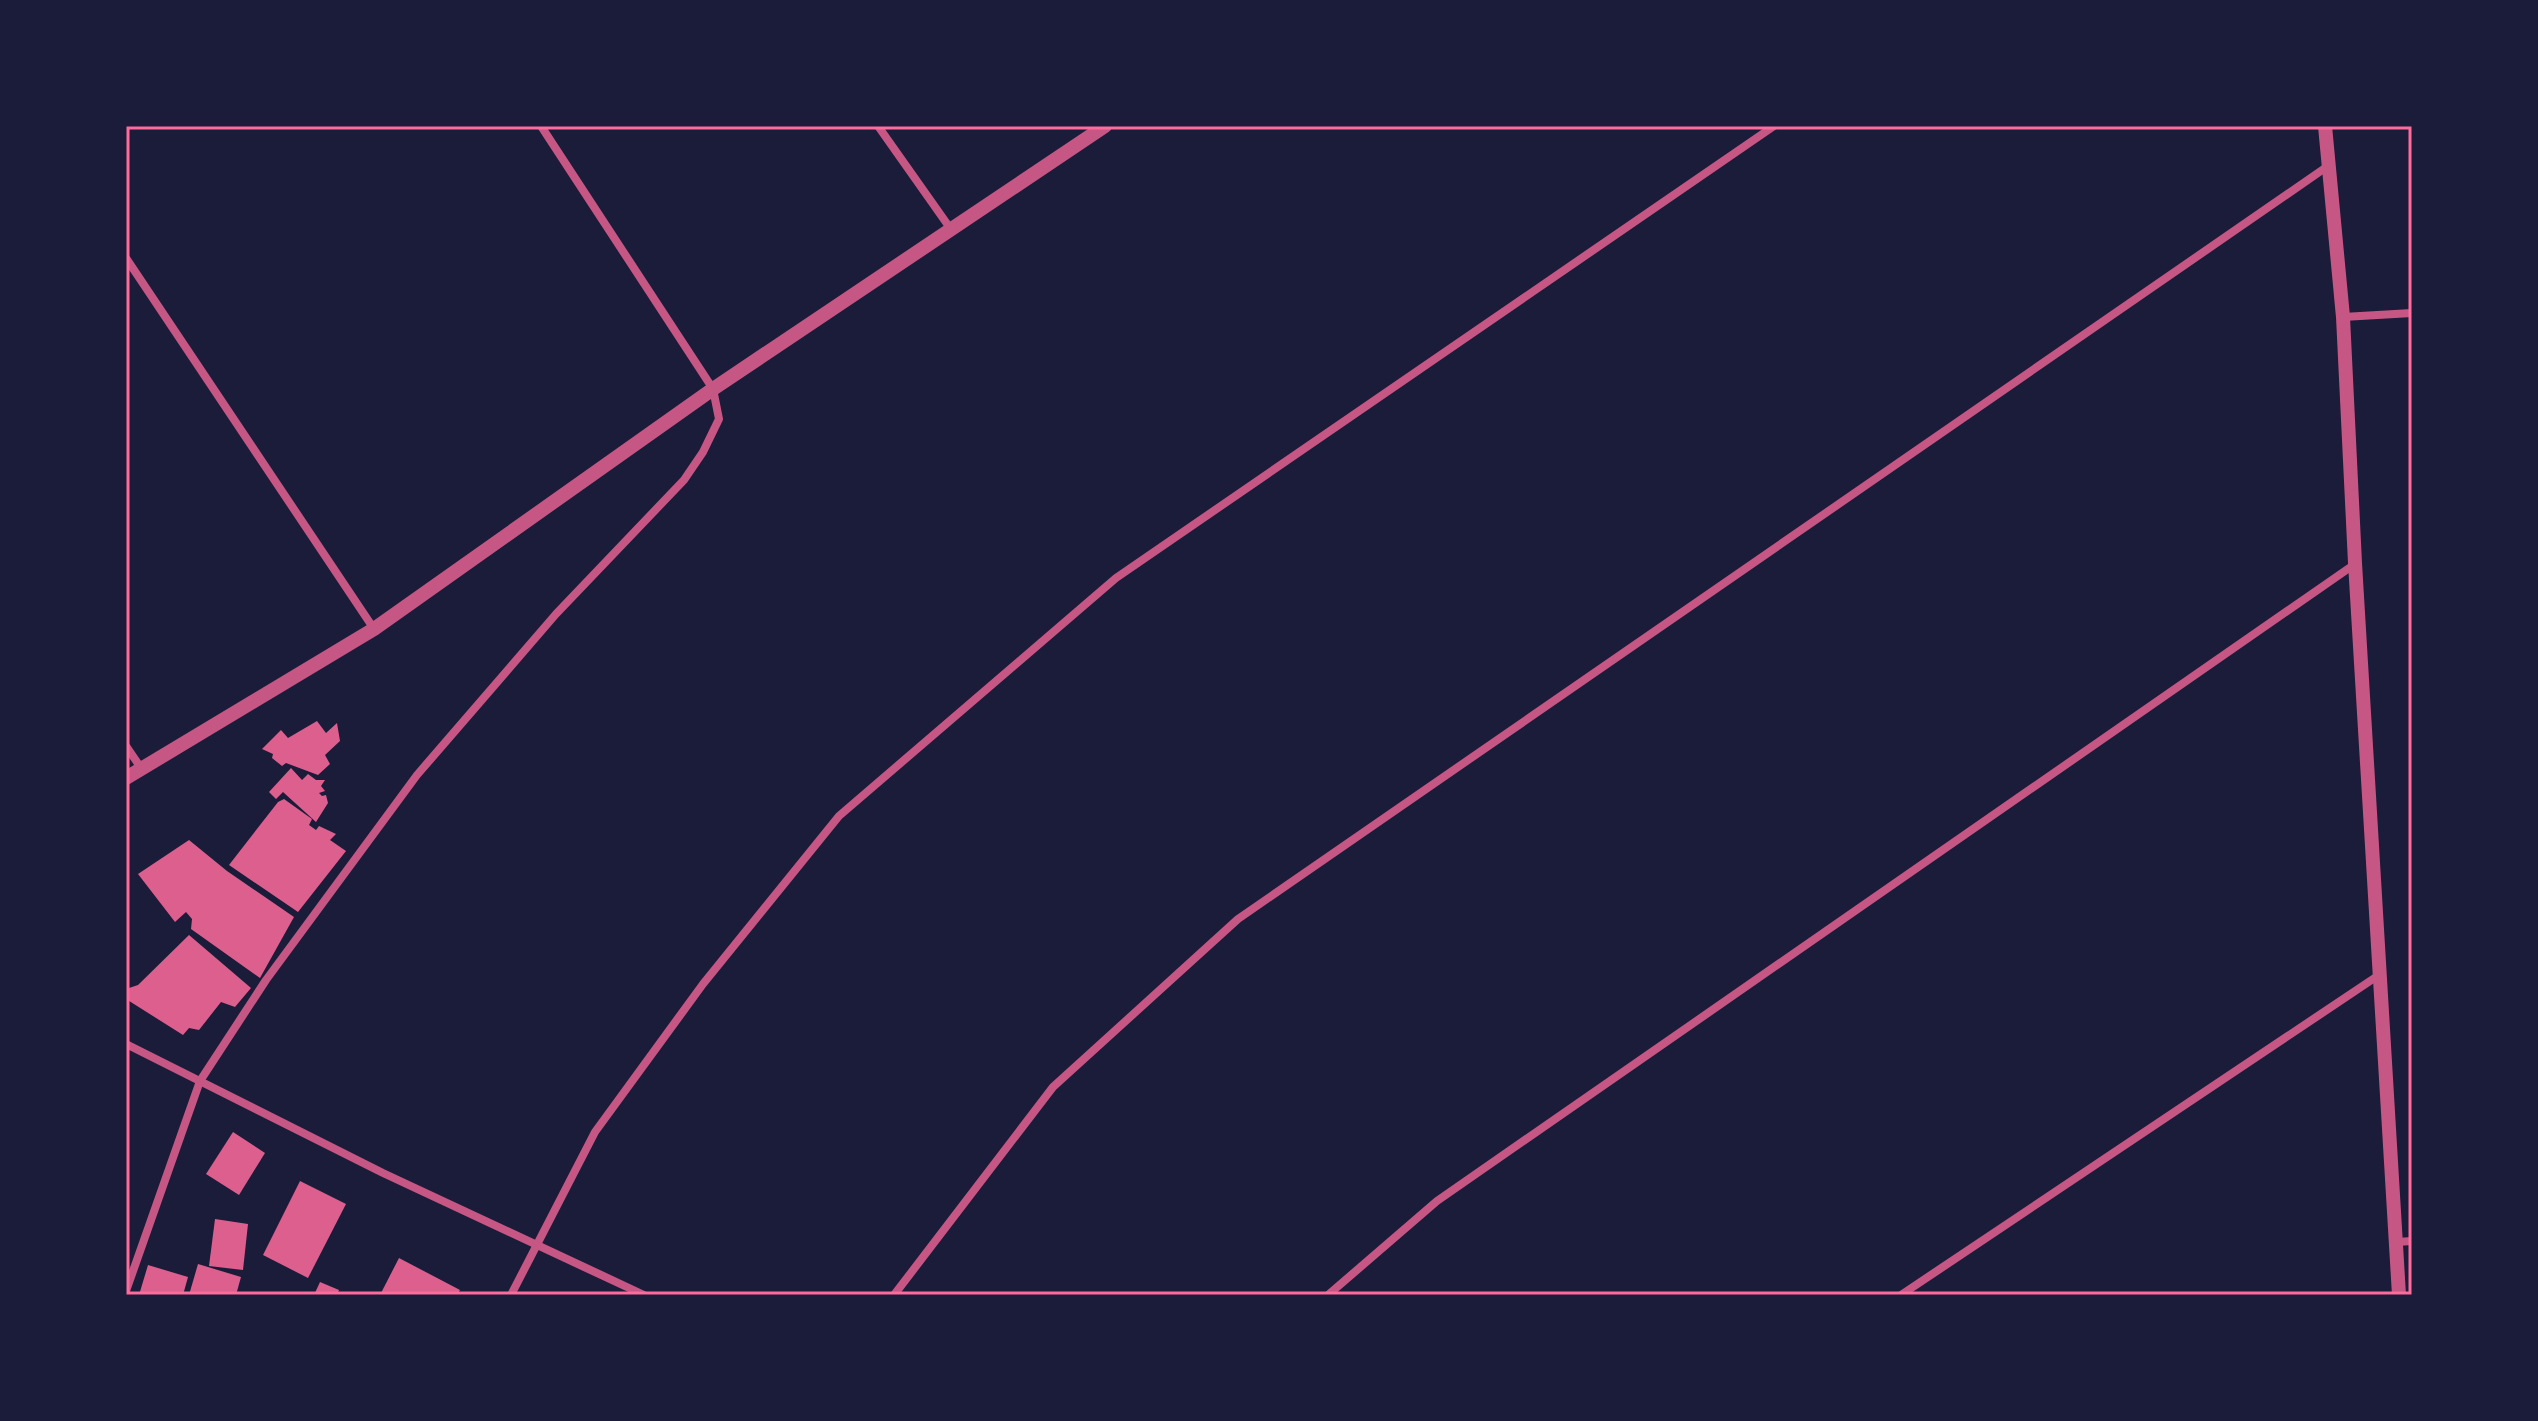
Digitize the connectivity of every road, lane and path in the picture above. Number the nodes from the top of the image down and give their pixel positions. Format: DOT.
graph roads {
  1 [pos="541,126"];
  2 [pos="878,126"];
  3 [pos="1105,126"];
  4 [pos="1774,126"];
  5 [pos="2325,126"];
  6 [pos="2328,166"];
  7 [pos="950,228"];
  8 [pos="126,258"];
  9 [pos="2412,313"];
  10 [pos="2343,317"];
  11 [pos="713,389"];
  12 [pos="2355,563"];
  13 [pos="374,629"];
  14 [pos="126,746"];
  15 [pos="141,768"];
  16 [pos="126,778"];
  17 [pos="2380,974"];
  18 [pos="126,1044"];
  19 [pos="200,1081"];
  20 [pos="2405,1242"];
  21 [pos="538,1246"];
  22 [pos="126,1291"];
  23 [pos="511,1295"];
  24 [pos="644,1295"];
  25 [pos="894,1295"];
  26 [pos="1328,1295"];
  27 [pos="1901,1295"];
  28 [pos="2399,1295"];
  1 -- 11 [label="street"];
  2 -- 7 [label="street"];
  3 -- 7 [label="street"];
  4 -- 21 [label="street"];
  5 -- 6 [label="street"];
  6 -- 10 [label="street"];
  6 -- 25 [label="street"];
  7 -- 11 [label="street"];
  8 -- 13 [label="street"];
  9 -- 10 [label="street"];
  10 -- 12 [label="street"];
  11 -- 13 [label="street"];
  11 -- 19 [label="street"];
  12 -- 17 [label="street"];
  12 -- 26 [label="street"];
  13 -- 15 [label="street"];
  14 -- 15 [label="street"];
  15 -- 16 [label="street"];
  17 -- 20 [label="street"];
  17 -- 27 [label="street"];
  18 -- 19 [label="street"];
  19 -- 21 [label="street"];
  19 -- 22 [label="street"];
  20 -- 28 [label="street"];
  21 -- 23 [label="street"];
  21 -- 24 [label="street"];
}
